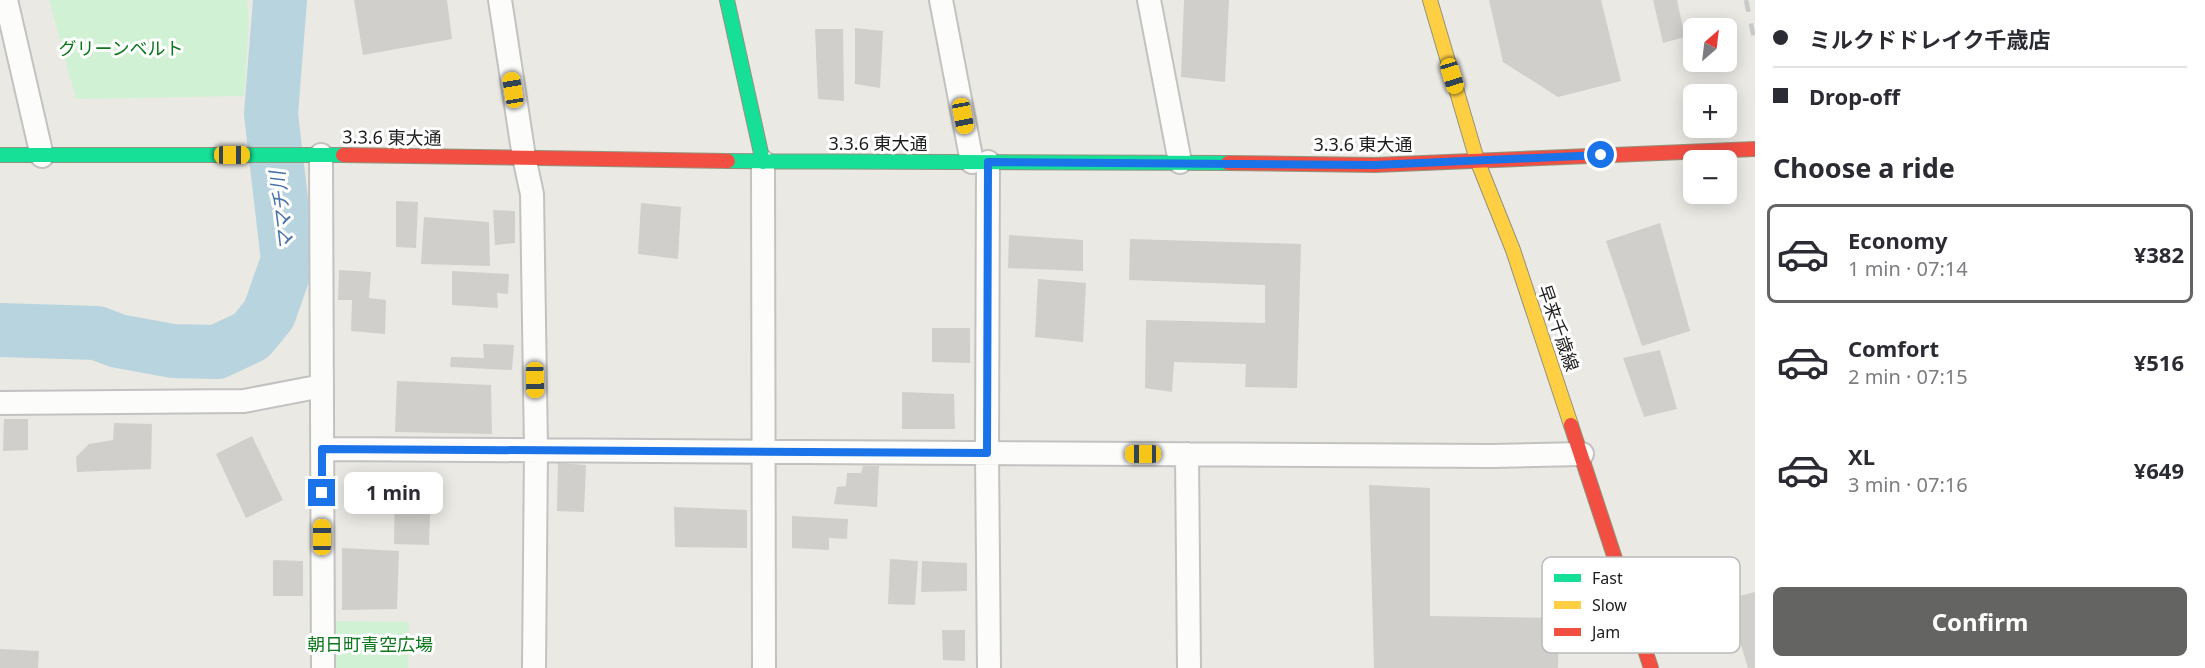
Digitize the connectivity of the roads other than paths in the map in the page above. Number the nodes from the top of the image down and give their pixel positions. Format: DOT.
graph roads {
  1 [pos="6,0"];
  2 [pos="500,0"];
  3 [pos="727,0"];
  4 [pos="940,0"];
  5 [pos="1149,0"];
  6 [pos="1430,0"];
  7 [pos="1755,149"];
  8 [pos="0,155"];
  9 [pos="321,155"];
  10 [pos="42,156"];
  11 [pos="524,158"];
  12 [pos="1477,160"];
  13 [pos="763,162"];
  14 [pos="980,162"];
  15 [pos="1180,162"];
  16 [pos="322,386"];
  17 [pos="0,403"];
  18 [pos="322,449"];
  19 [pos="536,450"];
  20 [pos="763,452"];
  21 [pos="987,453"];
  22 [pos="1187,454"];
  23 [pos="1582,454"];
  24 [pos="1615,557"];
  25 [pos="1646,653"];
  26 [pos="323,668"];
  27 [pos="534,668"];
  28 [pos="764,668"];
  29 [pos="989,668"];
  30 [pos="1189,668"];
  31 [pos="1651,668"];
  1 -- 10 [label="street"];
  2 -- 11 [label="street"];
  3 -- 13 [label="street"];
  4 -- 14 [label="street"];
  5 -- 15 [label="street"];
  6 -- 12 [label="street, 早来千歳線"];
  7 -- 12 [label="street, 3.3.6 東大通"];
  8 -- 10 [label="street, 3.3.6 東大通"];
  9 -- 10 [label="street, 3.3.6 東大通"];
  9 -- 11 [label="street, 3.3.6 東大通"];
  9 -- 16 [label="street"];
  11 -- 13 [label="street, 3.3.6 東大通"];
  11 -- 19 [label="street"];
  12 -- 15 [label="street, 3.3.6 東大通"];
  12 -- 23 [label="street, 早来千歳線"];
  13 -- 14 [label="street, 3.3.6 東大通"];
  13 -- 20 [label="street"];
  14 -- 15 [label="street, 3.3.6 東大通"];
  14 -- 21 [label="street"];
  16 -- 17 [label="street"];
  16 -- 18 [label="street"];
  18 -- 19 [label="street"];
  18 -- 26 [label="street"];
  19 -- 20 [label="street"];
  19 -- 27 [label="street"];
  20 -- 21 [label="street"];
  20 -- 28 [label="street"];
  21 -- 22 [label="street"];
  21 -- 29 [label="street"];
  22 -- 23 [label="street"];
  22 -- 30 [label="street"];
  23 -- 24 [label="street, 早来千歳線"];
  25 -- 31 [label="street, 早来千歳線"];
}
